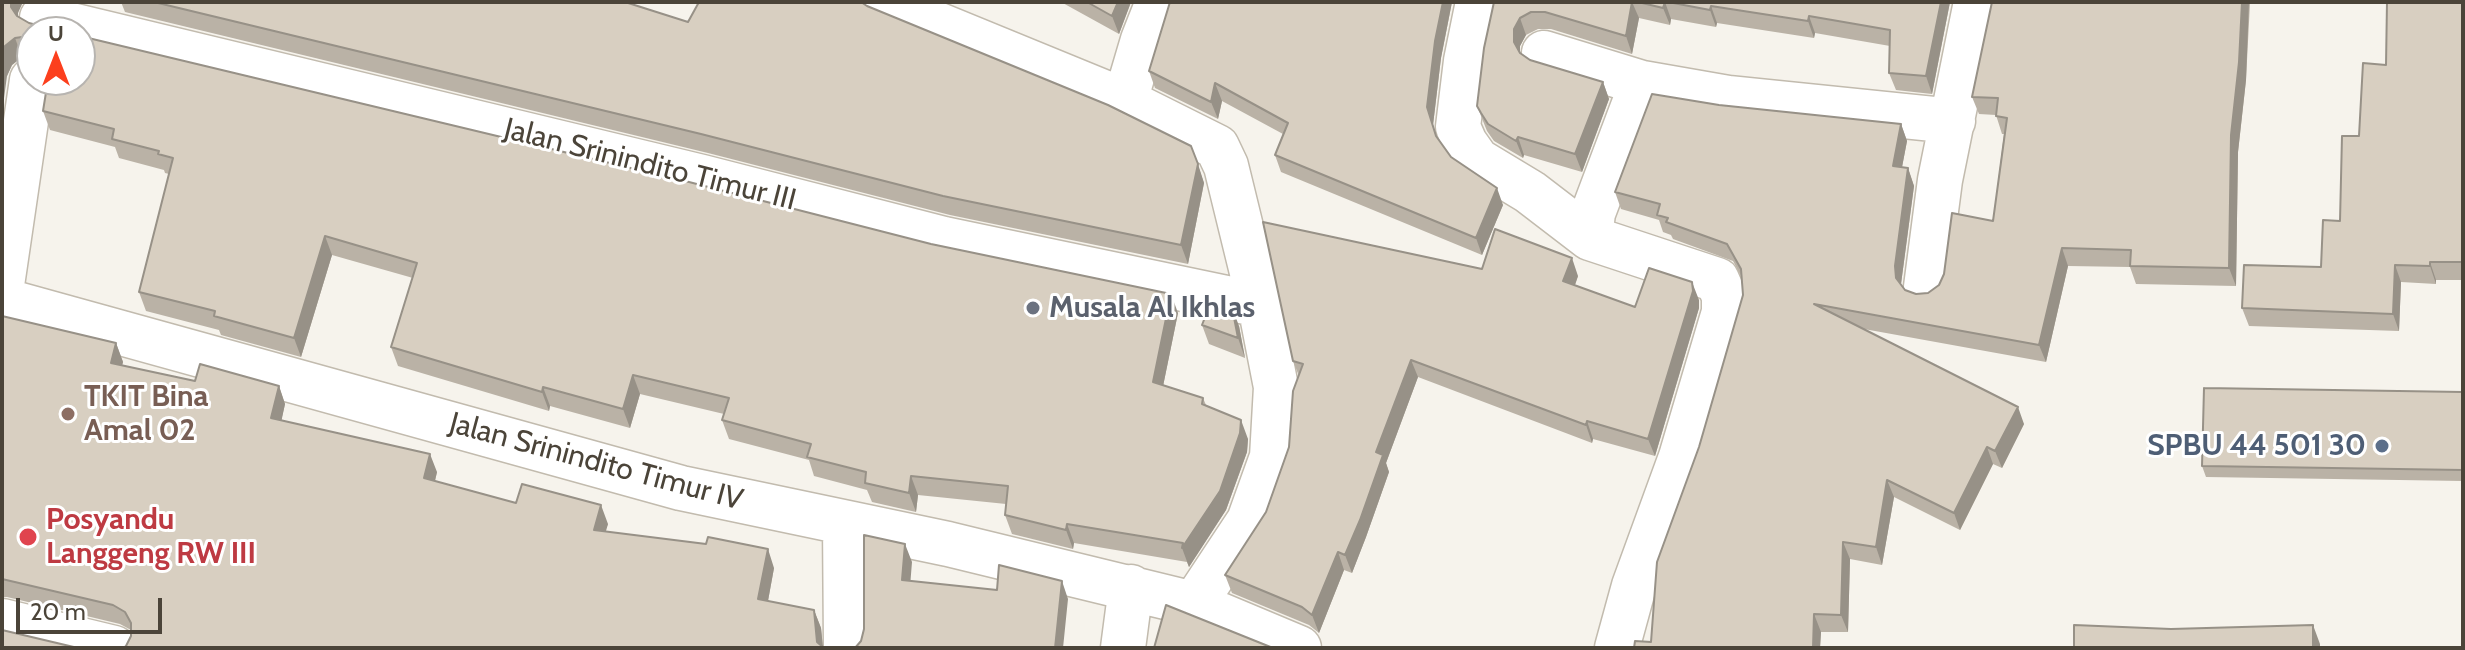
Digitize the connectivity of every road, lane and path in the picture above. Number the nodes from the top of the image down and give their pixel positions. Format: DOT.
graph roads {
  1 [pos="883,2"];
  2 [pos="1158,2"];
  3 [pos="1478,2"];
  4 [pos="1976,2"];
  5 [pos="96,30"];
  6 [pos="1544,53"];
  7 [pos="1642,83"];
  8 [pos="30,96"];
  9 [pos="1125,101"];
  10 [pos="1953,121"];
  11 [pos="1590,238"];
  12 [pos="2,285"];
  13 [pos="1926,287"];
  14 [pos="2,300"];
  15 [pos="1260,305"];
  16 [pos="845,523"];
  17 [pos="1131,587"];
  18 [pos="1194,604"];
  19 [pos="2,621"];
  20 [pos="114,648"];
  21 [pos="846,648"];
  22 [pos="1123,648"];
  23 [pos="1299,648"];
  24 [pos="1617,648"];
  1 -- 9 [label="street"];
  2 -- 9 [label="street"];
  3 -- 11 [label="street"];
  4 -- 10 [label="street"];
  5 -- 15 [label="street, Jalan Srinindito Timur III"];
  6 -- 7 [label="street"];
  7 -- 10 [label="street"];
  7 -- 11 [label="street"];
  8 -- 12 [label="street"];
  9 -- 15 [label="street"];
  10 -- 13 [label="street"];
  11 -- 24 [label="street"];
  14 -- 16 [label="street, Jalan Srinindito Timur IV"];
  15 -- 18 [label="street"];
  16 -- 17 [label="street, Jalan Srinindito Timur IV"];
  16 -- 21 [label="street"];
  17 -- 18 [label="street, Jalan Srinindito Timur IV"];
  17 -- 22 [label="street"];
  18 -- 23 [label="street, Jalan Srinindito Timur IV"];
  19 -- 20 [label="street"];
}
